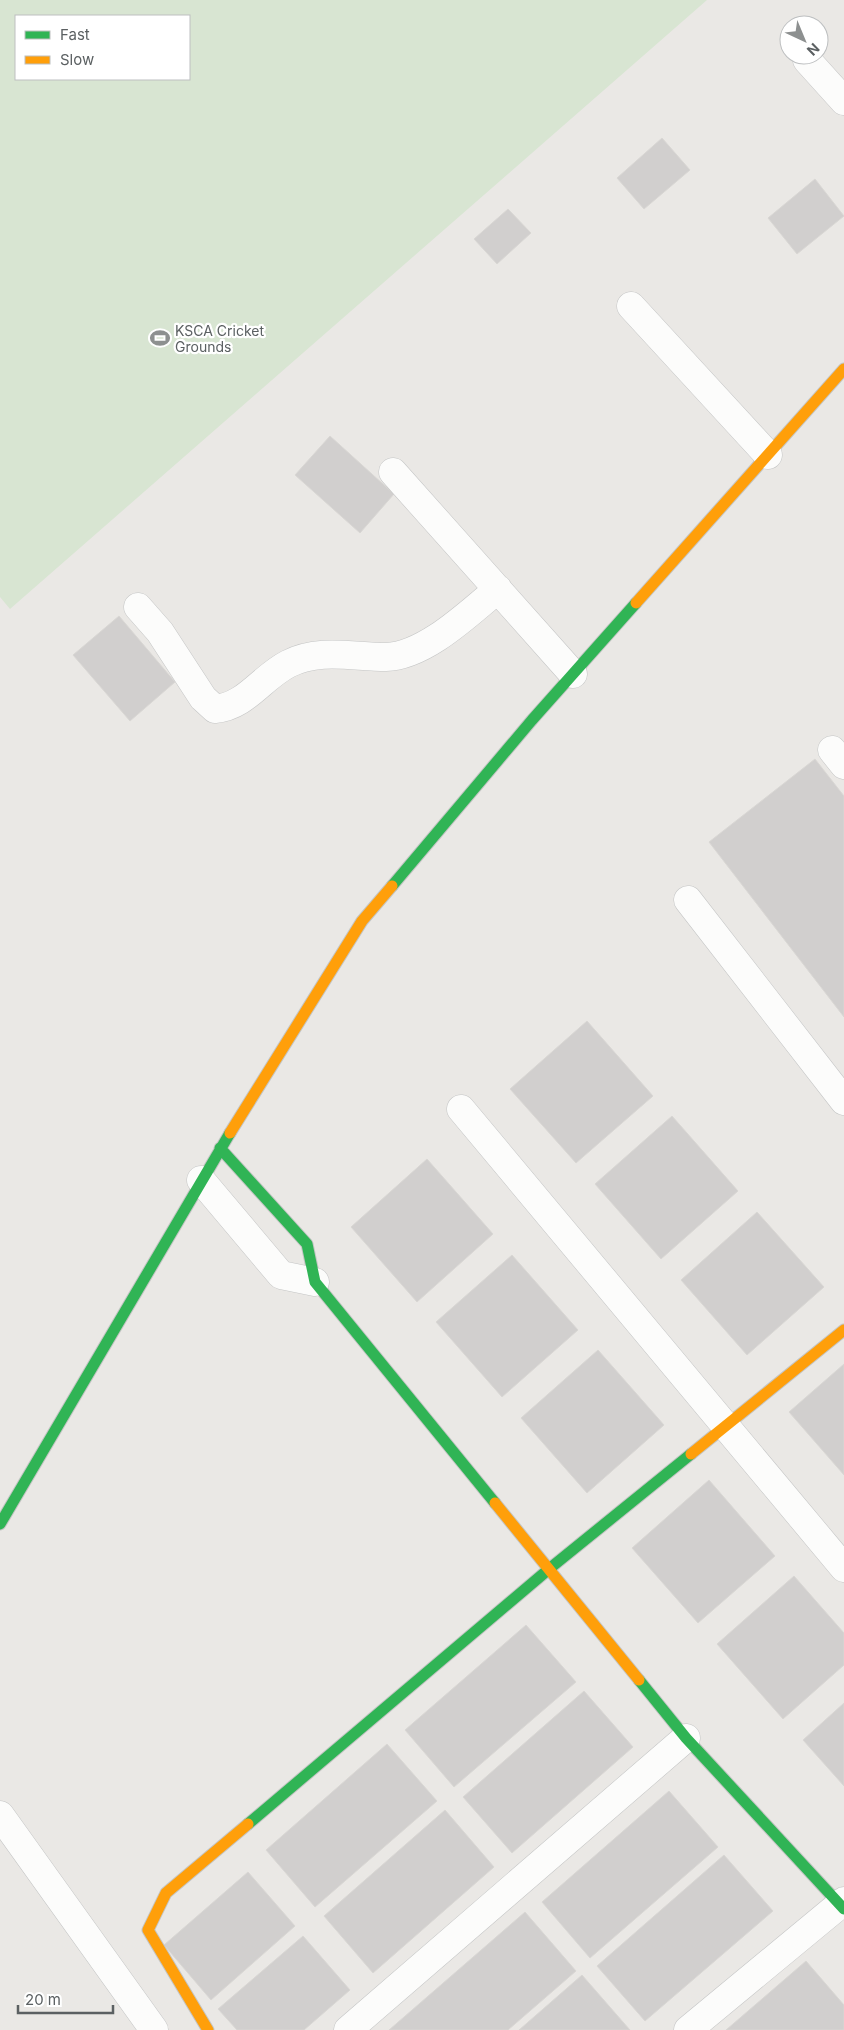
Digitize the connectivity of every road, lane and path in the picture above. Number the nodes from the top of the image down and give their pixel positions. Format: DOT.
graph roads {
  1 [pos="812,65"];
  2 [pos="844,101"];
  3 [pos="631,306"];
  4 [pos="844,369"];
  5 [pos="768,454"];
  6 [pos="393,472"];
  7 [pos="498,588"];
  8 [pos="138,607"];
  9 [pos="573,674"];
  10 [pos="688,900"];
  11 [pos="844,1100"];
  12 [pos="460,1109"];
  13 [pos="220,1148"];
  14 [pos="201,1180"];
  15 [pos="315,1282"];
  16 [pos="844,1330"];
  17 [pos="724,1426"];
  18 [pos="0,1524"];
  19 [pos="844,1568"];
  20 [pos="549,1569"];
  21 [pos="686,1738"];
  22 [pos="0,1815"];
  23 [pos="843,1905"];
  24 [pos="154,2030"];
  25 [pos="208,2030"];
  26 [pos="348,2030"];
  27 [pos="688,2030"];
  1 -- 2 [label="street"];
  3 -- 5 [label="street"];
  4 -- 5 [label="street"];
  5 -- 9 [label="street"];
  6 -- 7 [label="street"];
  7 -- 8 [label="street"];
  7 -- 9 [label="street"];
  9 -- 13 [label="street"];
  10 -- 11 [label="street"];
  12 -- 17 [label="street"];
  13 -- 14 [label="street"];
  13 -- 15 [label="street"];
  14 -- 15 [label="street"];
  14 -- 18 [label="street"];
  15 -- 20 [label="street"];
  16 -- 17 [label="street"];
  17 -- 19 [label="street"];
  17 -- 20 [label="street"];
  20 -- 21 [label="street"];
  20 -- 25 [label="street"];
  21 -- 23 [label="street"];
  21 -- 26 [label="street"];
  22 -- 24 [label="street"];
  23 -- 27 [label="street"];
}
